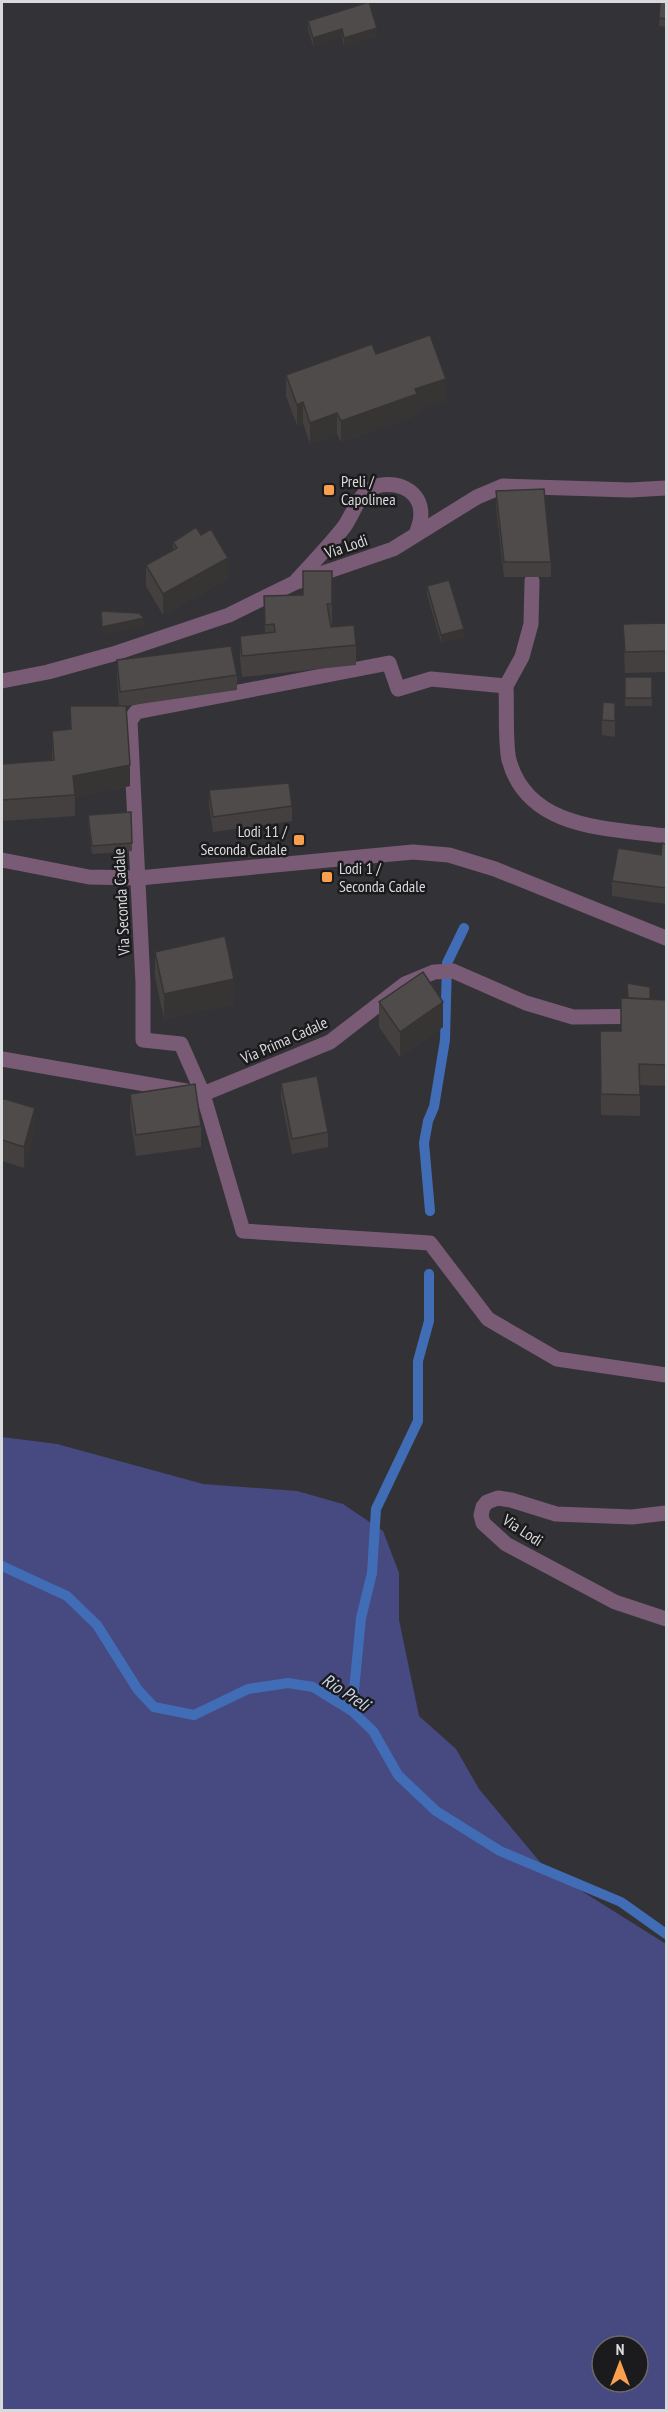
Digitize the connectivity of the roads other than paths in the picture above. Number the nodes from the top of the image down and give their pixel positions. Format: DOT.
graph roads {
  1 [pos="666,488"];
  2 [pos="416,534"];
  3 [pos="532,581"];
  4 [pos="294,583"];
  5 [pos="2,681"];
  6 [pos="506,686"];
  7 [pos="666,836"];
  8 [pos="2,860"];
  9 [pos="139,878"];
  10 [pos="666,938"];
  11 [pos="666,1016"];
  12 [pos="2,1059"];
  13 [pos="203,1094"];
  14 [pos="666,1375"];
  15 [pos="666,1513"];
  16 [pos="666,1619"];
  1 -- 2 [label="street, Via Lodi"];
  2 -- 4 [label="street, Via Lodi"];
  2 -- 4 [label="street"];
  3 -- 6 [label="street"];
  4 -- 5 [label="street, Via Lodi"];
  6 -- 7 [label="street"];
  6 -- 9 [label="street, Via Seconda Cadale"];
  8 -- 9 [label="street"];
  9 -- 10 [label="street"];
  9 -- 13 [label="street, Via Seconda Cadale"];
  11 -- 13 [label="street, Via Prima Cadale"];
  12 -- 13 [label="street"];
  13 -- 14 [label="street, Via Seconda Cadale"];
  15 -- 16 [label="street, Via Lodi"];
}
